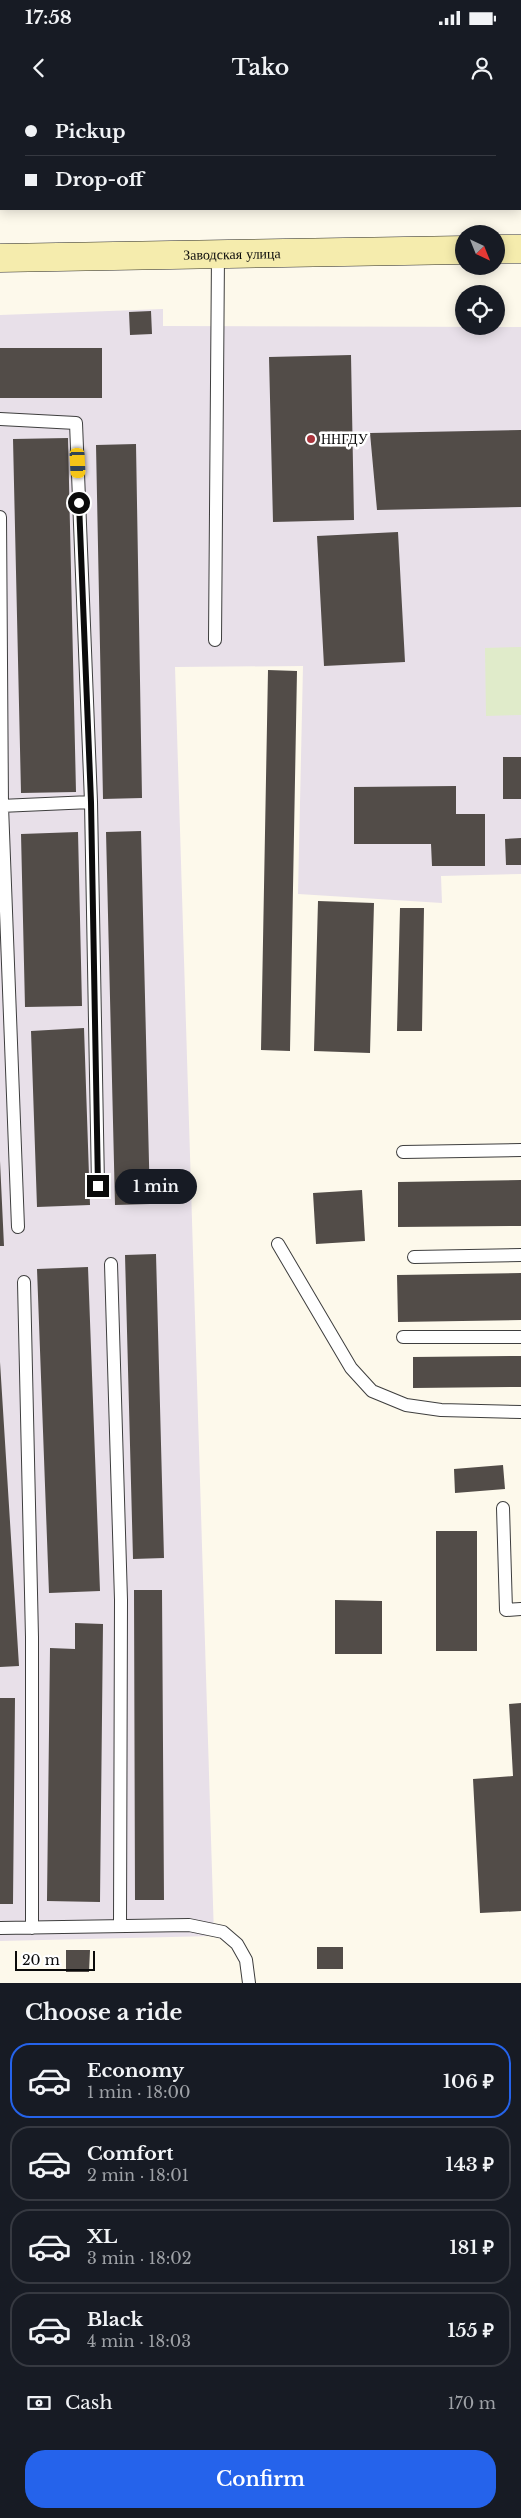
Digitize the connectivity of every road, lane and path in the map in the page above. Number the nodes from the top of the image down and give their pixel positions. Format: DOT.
graph roads {
  1 [pos="505,249"];
  2 [pos="521,249"];
  3 [pos="455,250"];
  4 [pos="218,256"];
  5 [pos="0,258"];
  6 [pos="0,419"];
  7 [pos="0,517"];
  8 [pos="215,640"];
  9 [pos="91,802"];
  10 [pos="1,806"];
  11 [pos="521,1150"];
  12 [pos="403,1152"];
  13 [pos="98,1186"];
  14 [pos="18,1227"];
  15 [pos="278,1244"];
  16 [pos="521,1255"];
  17 [pos="414,1257"];
  18 [pos="111,1264"];
  19 [pos="24,1282"];
  20 [pos="521,1336"];
  21 [pos="403,1337"];
  22 [pos="521,1412"];
  23 [pos="503,1508"];
  24 [pos="521,1609"];
  25 [pos="120,1925"];
  26 [pos="0,1928"];
  27 [pos="32,1928"];
  28 [pos="249,1983"];
  1 -- 2 [label="street"];
  3 -- 4 [label="street, Заводская улица"];
  4 -- 5 [label="street, Заводская улица"];
  4 -- 8 [label="lane"];
  6 -- 9 [label="lane"];
  7 -- 10 [label="lane"];
  9 -- 10 [label="lane"];
  9 -- 13 [label="lane"];
  10 -- 14 [label="lane"];
  11 -- 12 [label="lane"];
  15 -- 22 [label="lane"];
  16 -- 17 [label="lane"];
  18 -- 25 [label="lane"];
  19 -- 27 [label="lane"];
  20 -- 21 [label="lane"];
  23 -- 24 [label="lane"];
  25 -- 27 [label="lane"];
  25 -- 28 [label="lane"];
  26 -- 27 [label="lane"];
}
